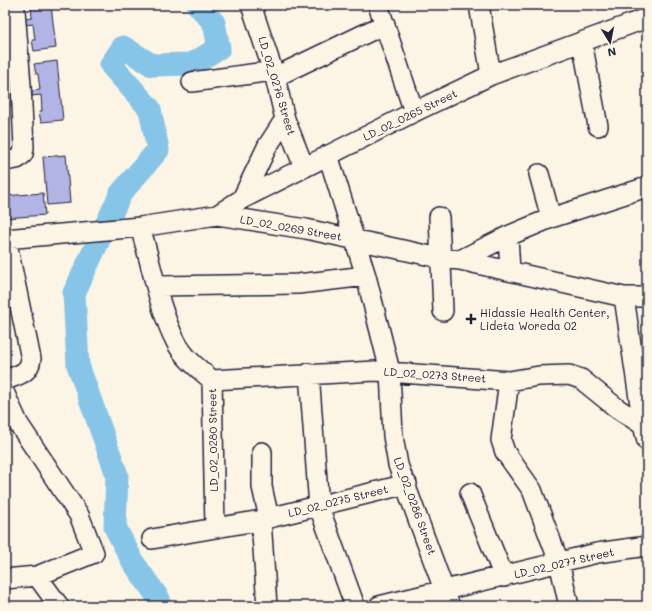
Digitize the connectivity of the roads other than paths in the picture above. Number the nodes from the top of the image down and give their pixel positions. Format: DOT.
graph roads {
  1 [pos="252,5"];
  2 [pos="378,5"];
  3 [pos="480,5"];
  4 [pos="15,10"];
  5 [pos="647,18"];
  6 [pos="385,24"];
  7 [pos="582,42"];
  8 [pos="12,70"];
  9 [pos="274,74"];
  10 [pos="491,75"];
  11 [pos="192,82"];
  12 [pos="414,112"];
  13 [pos="285,119"];
  14 [pos="598,126"];
  15 [pos="328,155"];
  16 [pos="5,161"];
  17 [pos="304,167"];
  18 [pos="539,174"];
  19 [pos="647,187"];
  20 [pos="242,199"];
  21 [pos="217,215"];
  22 [pos="439,217"];
  23 [pos="552,218"];
  24 [pos="132,228"];
  25 [pos="508,236"];
  26 [pos="5,239"];
  27 [pos="355,240"];
  28 [pos="440,258"];
  29 [pos="460,260"];
  30 [pos="510,271"];
  31 [pos="366,276"];
  32 [pos="157,286"];
  33 [pos="624,296"];
  34 [pos="647,297"];
  35 [pos="443,311"];
  36 [pos="390,371"];
  37 [pos="309,373"];
  38 [pos="5,380"];
  39 [pos="212,380"];
  40 [pos="509,381"];
  41 [pos="5,394"];
  42 [pos="645,433"];
  43 [pos="262,452"];
  44 [pos="407,484"];
  45 [pos="470,493"];
  46 [pos="320,507"];
  47 [pos="265,519"];
  48 [pos="215,528"];
  49 [pos="152,539"];
  50 [pos="647,546"];
  51 [pos="559,562"];
  52 [pos="37,576"];
  53 [pos="504,577"];
  54 [pos="5,579"];
  55 [pos="448,598"];
  56 [pos="59,606"];
  57 [pos="267,606"];
  58 [pos="355,606"];
  59 [pos="379,606"];
  60 [pos="569,606"];
  1 -- 9 [label="street, LD_02_0276 Street"];
  2 -- 6 [label="street"];
  3 -- 10 [label="street"];
  4 -- 8 [label="street"];
  5 -- 7 [label="street, LD_02_0265 Street"];
  6 -- 9 [label="street"];
  6 -- 12 [label="street"];
  7 -- 10 [label="street, LD_02_0265 Street"];
  7 -- 14 [label="street"];
  8 -- 16 [label="street"];
  9 -- 11 [label="street"];
  9 -- 13 [label="street, LD_02_0276 Street"];
  10 -- 12 [label="street, LD_02_0265 Street"];
  12 -- 15 [label="street, LD_02_0265 Street"];
  13 -- 17 [label="street, LD_02_0276 Street"];
  13 -- 20 [label="street"];
  15 -- 17 [label="street, LD_02_0265 Street"];
  15 -- 27 [label="street, LD_02_0286 Street"];
  17 -- 20 [label="street, LD_02_0265 Street"];
  18 -- 23 [label="street"];
  19 -- 23 [label="street"];
  20 -- 21 [label="street, LD_02_0265 Street"];
  21 -- 24 [label="street, LD_02_0269 Street"];
  21 -- 27 [label="street, LD_02_0269 Street"];
  22 -- 28 [label="street"];
  23 -- 25 [label="street"];
  24 -- 26 [label="street, LD_02_0269 Street"];
  24 -- 32 [label="street, LD_02_0280 Street"];
  25 -- 29 [label="street"];
  25 -- 30 [label="street"];
  26 -- 38 [label="street"];
  27 -- 28 [label="street, LD_02_0269 Street"];
  27 -- 31 [label="street, LD_02_0286 Street"];
  28 -- 29 [label="street, LD_02_0269 Street"];
  28 -- 35 [label="street"];
  29 -- 30 [label="street, LD_02_0269 Street"];
  30 -- 33 [label="street, LD_02_0269 Street"];
  31 -- 32 [label="street"];
  31 -- 36 [label="street, LD_02_0286 Street"];
  32 -- 39 [label="street, LD_02_0280 Street"];
  33 -- 34 [label="street, LD_02_0269 Street"];
  33 -- 42 [label="street"];
  36 -- 37 [label="street, LD_02_0273 Street"];
  36 -- 40 [label="street, LD_02_0273 Street"];
  36 -- 44 [label="street, LD_02_0286 Street"];
  37 -- 39 [label="street, LD_02_0273 Street"];
  37 -- 46 [label="street"];
  39 -- 48 [label="street, LD_02_0280 Street"];
  40 -- 42 [label="street, LD_02_0273 Street"];
  40 -- 51 [label="street"];
  41 -- 52 [label="street"];
  43 -- 47 [label="street"];
  44 -- 46 [label="street, LD_02_0275 Street"];
  44 -- 55 [label="street, LD_02_0286 Street"];
  45 -- 53 [label="street, LD_02_0277 Street"];
  46 -- 47 [label="street, LD_02_0275 Street"];
  46 -- 58 [label="street"];
  47 -- 48 [label="street, LD_02_0275 Street"];
  47 -- 57 [label="street"];
  48 -- 49 [label="street, LD_02_0275 Street"];
  50 -- 51 [label="street, LD_02_0277 Street"];
  51 -- 53 [label="street, LD_02_0277 Street"];
  51 -- 60 [label="street"];
  52 -- 54 [label="street"];
  52 -- 56 [label="street"];
  53 -- 55 [label="street, LD_02_0277 Street"];
  55 -- 59 [label="street, LD_02_0277 Street"];
}
